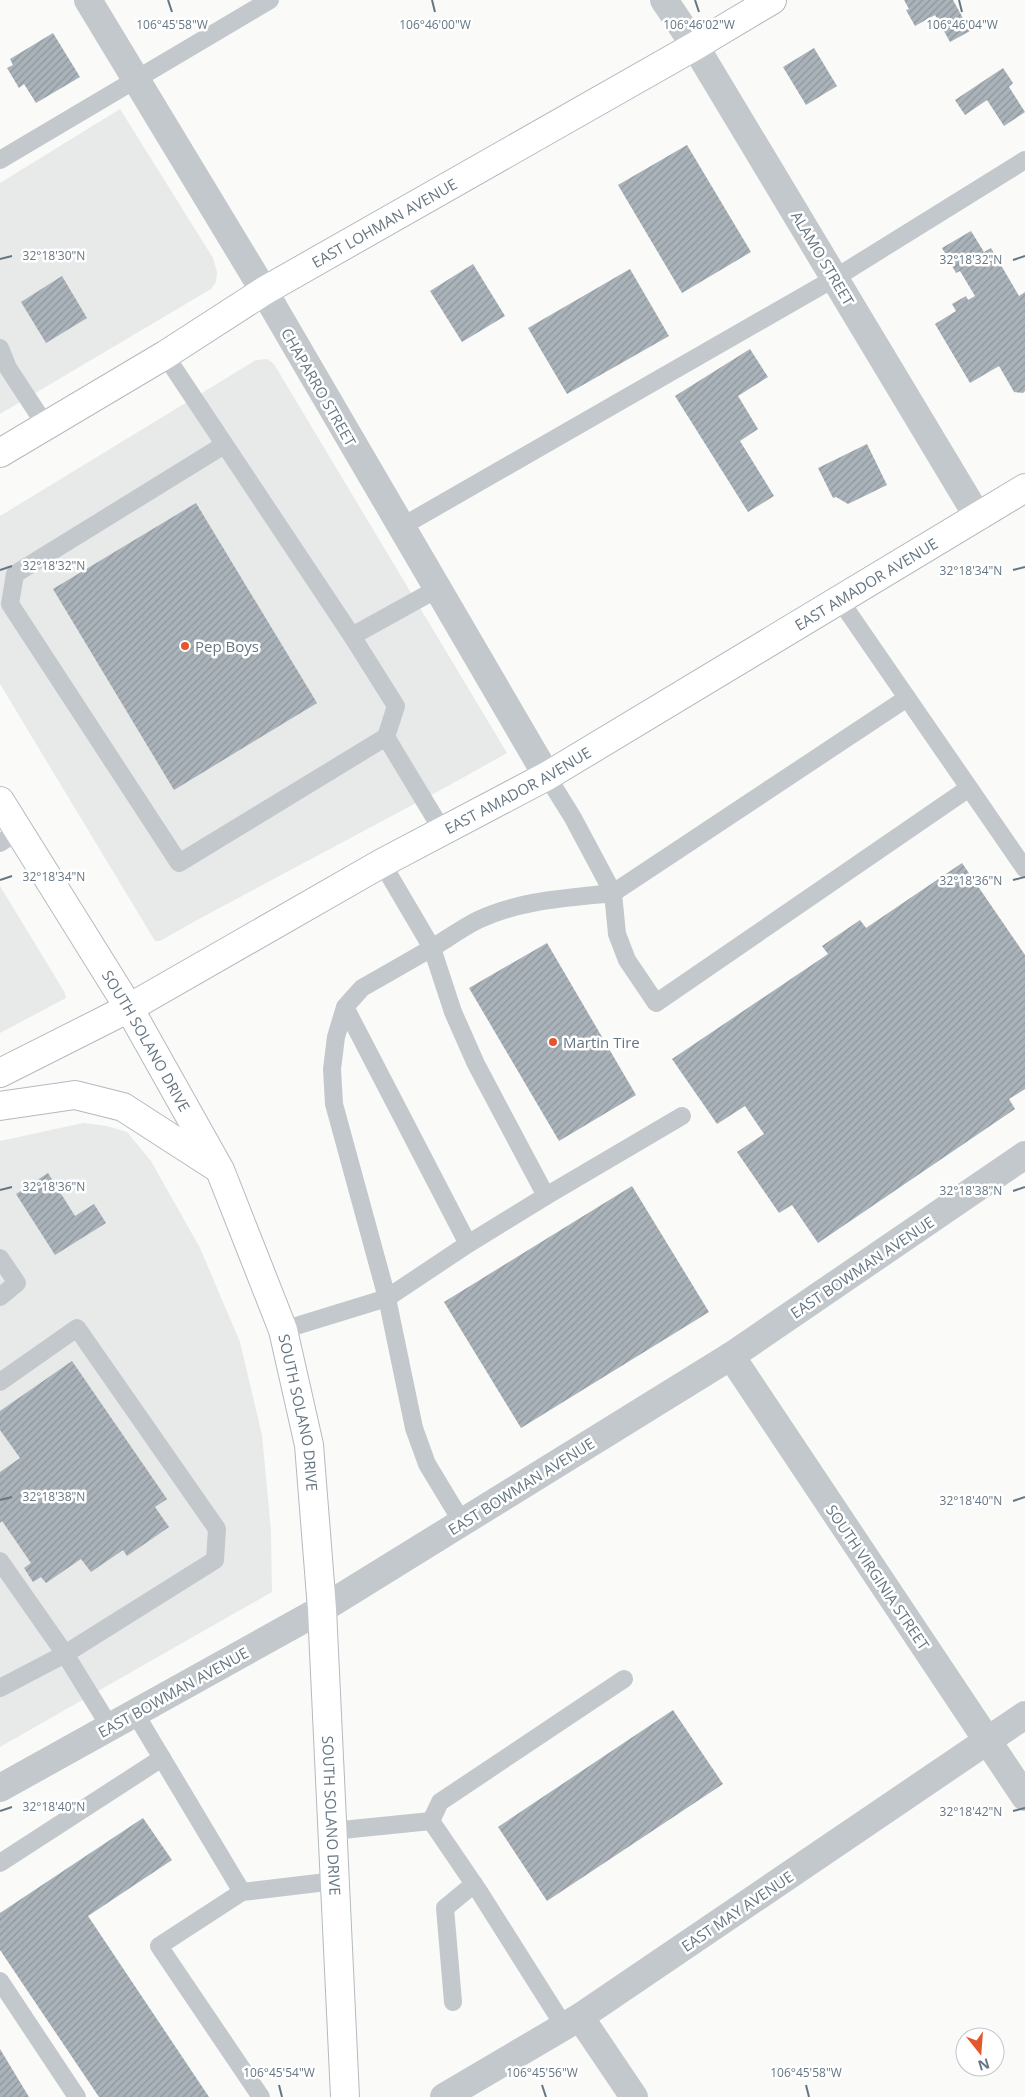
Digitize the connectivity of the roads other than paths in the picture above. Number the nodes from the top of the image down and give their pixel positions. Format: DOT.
graph roads {
  1 [pos="88,0"];
  2 [pos="270,0"];
  3 [pos="664,0"];
  4 [pos="772,0"];
  5 [pos="695,46"];
  6 [pos="135,79"];
  7 [pos="0,160"];
  8 [pos="1025,160"];
  9 [pos="835,278"];
  10 [pos="264,291"];
  11 [pos="0,348"];
  12 [pos="165,355"];
  13 [pos="46,426"];
  14 [pos="224,445"];
  15 [pos="0,452"];
  16 [pos="1022,493"];
  17 [pos="978,517"];
  18 [pos="401,527"];
  19 [pos="437,588"];
  20 [pos="839,599"];
  21 [pos="352,636"];
  22 [pos="907,698"];
  23 [pos="386,737"];
  24 [pos="547,776"];
  25 [pos="969,788"];
  26 [pos="0,801"];
  27 [pos="442,830"];
  28 [pos="10,837"];
  29 [pos="382,864"];
  30 [pos="1025,869"];
  31 [pos="613,893"];
  32 [pos="432,948"];
  33 [pos="344,1007"];
  34 [pos="129,1008"];
  35 [pos="0,1073"];
  36 [pos="0,1106"];
  37 [pos="682,1116"];
  38 [pos="1025,1155"];
  39 [pos="220,1170"];
  40 [pos="546,1196"];
  41 [pos="468,1244"];
  42 [pos="0,1258"];
  43 [pos="0,1297"];
  44 [pos="387,1298"];
  45 [pos="283,1330"];
  46 [pos="731,1356"];
  47 [pos="0,1382"];
  48 [pos="462,1522"];
  49 [pos="0,1561"];
  50 [pos="322,1609"];
  51 [pos="65,1654"];
  52 [pos="624,1679"];
  53 [pos="0,1688"];
  54 [pos="135,1713"];
  55 [pos="1025,1716"];
  56 [pos="110,1727"];
  57 [pos="988,1742"];
  58 [pos="162,1758"];
  59 [pos="0,1788"];
  60 [pos="1025,1797"];
  61 [pos="431,1821"];
  62 [pos="332,1831"];
  63 [pos="0,1863"];
  64 [pos="335,1881"];
  65 [pos="474,1884"];
  66 [pos="242,1892"];
  67 [pos="0,1981"];
  68 [pos="453,2002"];
  69 [pos="572,2022"];
  70 [pos="77,2097"];
  71 [pos="261,2097"];
  72 [pos="345,2097"];
  73 [pos="444,2097"];
  74 [pos="634,2097"];
  1 -- 6 [label="street, CHAPARRO STREET"];
  2 -- 6 [label="lane"];
  3 -- 5 [label="street, ALAMO STREET"];
  4 -- 5 [label="main road, EAST LOHMAN AVENUE"];
  5 -- 9 [label="street, ALAMO STREET"];
  5 -- 10 [label="main road, EAST LOHMAN AVENUE"];
  6 -- 7 [label="lane"];
  6 -- 10 [label="street, CHAPARRO STREET"];
  8 -- 9 [label="lane"];
  9 -- 17 [label="street, ALAMO STREET"];
  9 -- 18 [label="lane"];
  10 -- 12 [label="main road, EAST LOHMAN AVENUE"];
  10 -- 18 [label="street, CHAPARRO STREET"];
  11 -- 13 [label="lane"];
  12 -- 13 [label="main road, EAST LOHMAN AVENUE"];
  12 -- 14 [label="lane"];
  13 -- 15 [label="main road, EAST LOHMAN AVENUE"];
  14 -- 21 [label="lane"];
  14 -- 23 [label="lane"];
  16 -- 17 [label="main road, EAST AMADOR AVENUE"];
  17 -- 20 [label="main road, EAST AMADOR AVENUE"];
  18 -- 19 [label="street, CHAPARRO STREET"];
  19 -- 21 [label="lane"];
  19 -- 24 [label="street, CHAPARRO STREET"];
  20 -- 22 [label="lane"];
  20 -- 24 [label="main road, EAST AMADOR AVENUE"];
  21 -- 23 [label="lane"];
  22 -- 25 [label="lane"];
  22 -- 31 [label="lane"];
  23 -- 27 [label="lane"];
  24 -- 27 [label="main road, EAST AMADOR AVENUE"];
  24 -- 31 [label="lane"];
  25 -- 30 [label="lane"];
  25 -- 31 [label="lane"];
  26 -- 28 [label="main road, SOUTH SOLANO DRIVE"];
  27 -- 29 [label="main road, EAST AMADOR AVENUE"];
  28 -- 34 [label="main road, SOUTH SOLANO DRIVE"];
  29 -- 32 [label="lane"];
  29 -- 34 [label="main road, EAST AMADOR AVENUE"];
  31 -- 32 [label="lane"];
  32 -- 33 [label="lane"];
  32 -- 40 [label="lane"];
  33 -- 41 [label="lane"];
  33 -- 44 [label="lane"];
  34 -- 35 [label="main road, EAST AMADOR AVENUE"];
  34 -- 39 [label="main road, SOUTH SOLANO DRIVE"];
  36 -- 39 [label="main road"];
  37 -- 40 [label="lane"];
  38 -- 46 [label="street, EAST BOWMAN AVENUE"];
  39 -- 45 [label="main road, SOUTH SOLANO DRIVE"];
  40 -- 41 [label="lane"];
  41 -- 44 [label="lane"];
  42 -- 43 [label="lane"];
  44 -- 45 [label="lane"];
  44 -- 48 [label="lane"];
  45 -- 50 [label="main road, SOUTH SOLANO DRIVE"];
  46 -- 48 [label="street, EAST BOWMAN AVENUE"];
  46 -- 57 [label="street, SOUTH VIRGINIA STREET"];
  47 -- 51 [label="lane"];
  48 -- 50 [label="street, EAST BOWMAN AVENUE"];
  49 -- 51 [label="lane"];
  50 -- 54 [label="street, EAST BOWMAN AVENUE"];
  50 -- 62 [label="main road, SOUTH SOLANO DRIVE"];
  51 -- 53 [label="lane"];
  51 -- 56 [label="lane"];
  52 -- 61 [label="lane"];
  54 -- 56 [label="street, EAST BOWMAN AVENUE"];
  54 -- 58 [label="lane"];
  55 -- 57 [label="street, EAST MAY AVENUE"];
  56 -- 59 [label="street, EAST BOWMAN AVENUE"];
  57 -- 60 [label="street, SOUTH VIRGINIA STREET"];
  57 -- 69 [label="street, EAST MAY AVENUE"];
  58 -- 63 [label="lane"];
  58 -- 66 [label="lane"];
  61 -- 62 [label="lane"];
  61 -- 65 [label="lane"];
  62 -- 64 [label="main road, SOUTH SOLANO DRIVE"];
  64 -- 66 [label="lane"];
  64 -- 72 [label="main road, SOUTH SOLANO DRIVE"];
  65 -- 68 [label="lane"];
  65 -- 69 [label="lane"];
  66 -- 71 [label="lane"];
  67 -- 70 [label="lane"];
  69 -- 73 [label="street, EAST MAY AVENUE"];
  69 -- 74 [label="street"];
}
